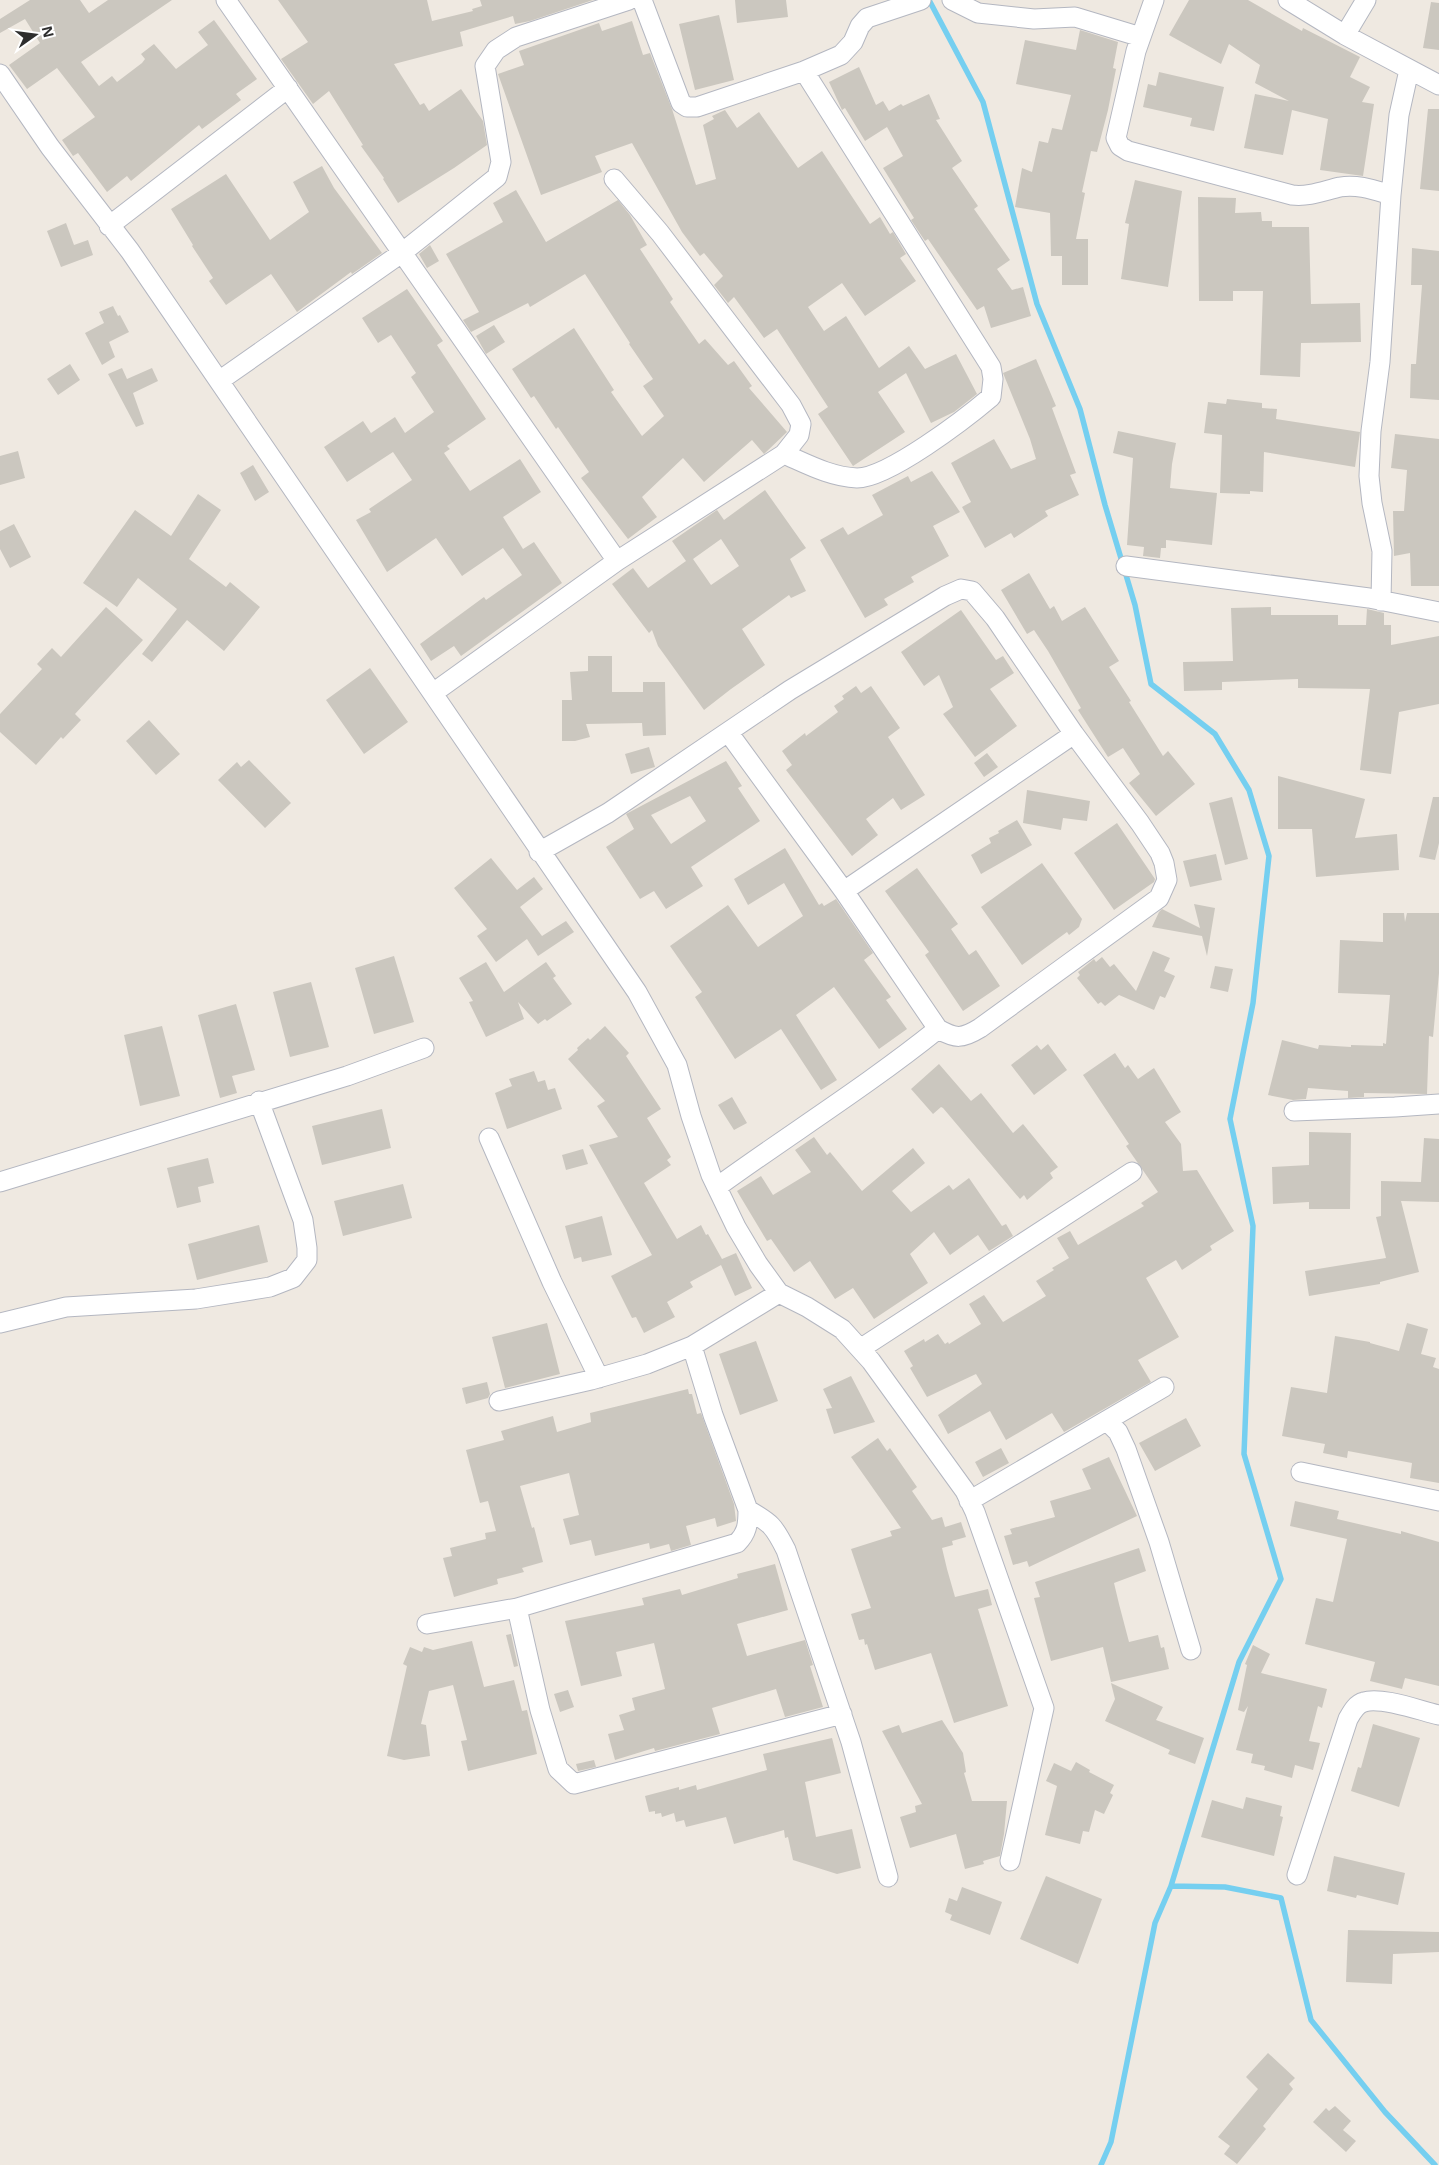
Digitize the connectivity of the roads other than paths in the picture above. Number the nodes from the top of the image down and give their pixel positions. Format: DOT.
graph roads {
  1 [pos="226,0"];
  2 [pos="629,0"];
  3 [pos="642,0"];
  4 [pos="919,0"];
  5 [pos="952,0"];
  6 [pos="1154,0"];
  7 [pos="1288,0"];
  8 [pos="1366,0"];
  9 [pos="1345,36"];
  10 [pos="1141,37"];
  11 [pos="804,70"];
  12 [pos="1410,70"];
  13 [pos="0,74"];
  14 [pos="1439,85"];
  15 [pos="288,88"];
  16 [pos="614,179"];
  17 [pos="1391,195"];
  18 [pos="110,226"];
  19 [pos="403,252"];
  20 [pos="219,381"];
  21 [pos="784,454"];
  22 [pos="617,561"];
  23 [pos="1126,566"];
  24 [pos="1381,600"];
  25 [pos="1439,612"];
  26 [pos="433,693"];
  27 [pos="728,732"];
  28 [pos="1074,734"];
  29 [pos="539,852"];
  30 [pos="844,891"];
  31 [pos="938,1029"];
  32 [pos="424,1048"];
  33 [pos="259,1101"];
  34 [pos="1439,1104"];
  35 [pos="1294,1111"];
  36 [pos="489,1138"];
  37 [pos="1132,1172"];
  38 [pos="0,1182"];
  39 [pos="717,1187"];
  40 [pos="779,1293"];
  41 [pos="0,1323"];
  42 [pos="692,1346"];
  43 [pos="860,1349"];
  44 [pos="599,1378"];
  45 [pos="1164,1387"];
  46 [pos="499,1401"];
  47 [pos="1107,1421"];
  48 [pos="1301,1472"];
  49 [pos="969,1501"];
  50 [pos="1439,1501"];
  51 [pos="748,1510"];
  52 [pos="517,1608"];
  53 [pos="427,1624"];
  54 [pos="1191,1650"];
  55 [pos="842,1714"];
  56 [pos="1439,1715"];
  57 [pos="1010,1860"];
  58 [pos="1297,1875"];
  59 [pos="888,1877"];
  1 -- 15 [label="street"];
  2 -- 19 [label="street"];
  3 -- 11 [label="street"];
  4 -- 11 [label="street"];
  5 -- 10 [label="street"];
  6 -- 10 [label="street"];
  7 -- 9 [label="street"];
  8 -- 9 [label="street"];
  9 -- 12 [label="street"];
  10 -- 17 [label="street"];
  11 -- 21 [label="street"];
  12 -- 14 [label="street"];
  12 -- 17 [label="street"];
  13 -- 18 [label="street"];
  15 -- 18 [label="street"];
  15 -- 19 [label="street"];
  16 -- 21 [label="street"];
  17 -- 24 [label="street"];
  18 -- 20 [label="street"];
  19 -- 20 [label="street"];
  19 -- 22 [label="street"];
  20 -- 26 [label="street"];
  21 -- 22 [label="street"];
  22 -- 26 [label="street"];
  23 -- 24 [label="street"];
  24 -- 25 [label="street"];
  26 -- 29 [label="street"];
  27 -- 28 [label="street"];
  27 -- 29 [label="street"];
  27 -- 30 [label="street"];
  28 -- 30 [label="street"];
  28 -- 31 [label="street"];
  29 -- 39 [label="street"];
  30 -- 31 [label="street"];
  31 -- 39 [label="street"];
  32 -- 33 [label="street"];
  33 -- 38 [label="street"];
  33 -- 41 [label="street"];
  34 -- 35 [label="street"];
  36 -- 44 [label="street"];
  37 -- 43 [label="street"];
  39 -- 40 [label="street"];
  40 -- 42 [label="street"];
  40 -- 43 [label="street"];
  42 -- 44 [label="street"];
  42 -- 51 [label="street"];
  43 -- 49 [label="street"];
  44 -- 46 [label="street"];
  45 -- 47 [label="street"];
  47 -- 49 [label="street"];
  47 -- 54 [label="street"];
  48 -- 50 [label="street"];
  49 -- 57 [label="street"];
  51 -- 52 [label="street"];
  51 -- 55 [label="street"];
  52 -- 53 [label="street"];
  52 -- 55 [label="street"];
  55 -- 59 [label="street"];
  56 -- 58 [label="street"];
}
